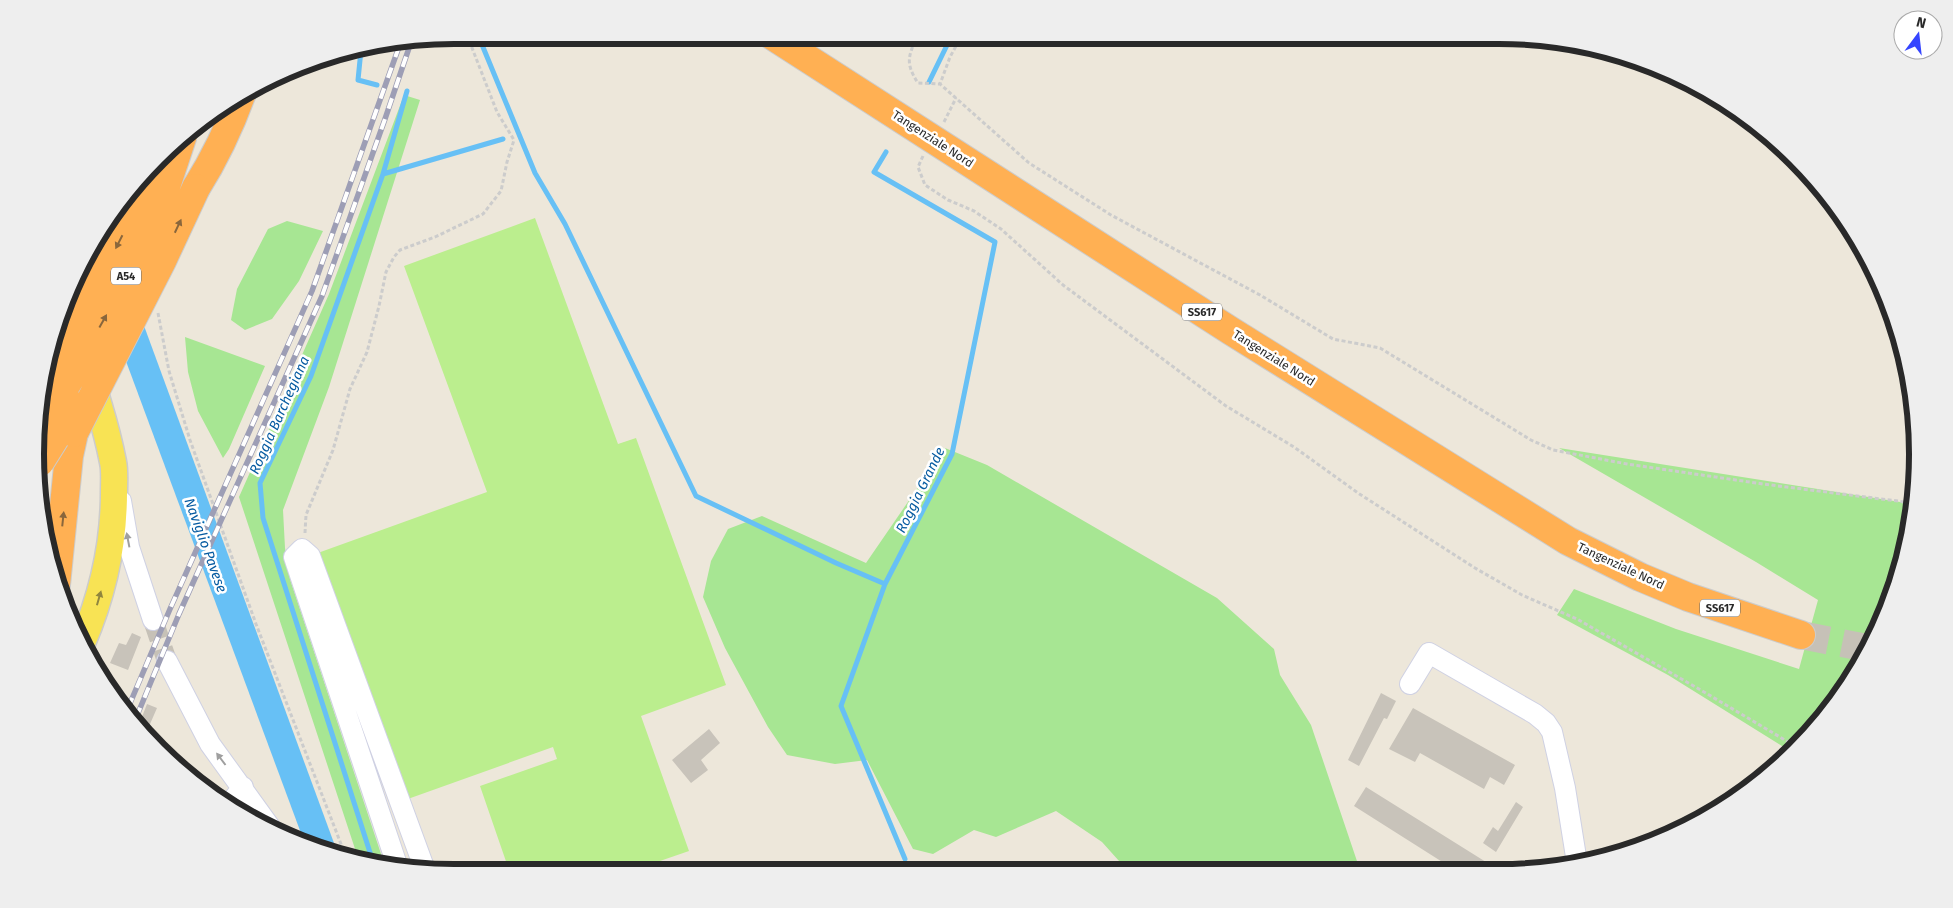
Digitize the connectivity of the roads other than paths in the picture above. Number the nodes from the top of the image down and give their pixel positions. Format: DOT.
graph roads {
  1 [pos="785,44"];
  2 [pos="237,106"];
  3 [pos="218,119"];
  4 [pos="179,151"];
  5 [pos="196,188"];
  6 [pos="140,192"];
  7 [pos="69,314"];
  8 [pos="117,348"];
  9 [pos="56,358"];
  10 [pos="46,415"];
  11 [pos="44,456"];
  12 [pos="114,464"];
  13 [pos="58,561"];
  14 [pos="154,620"];
  15 [pos="86,634"];
  16 [pos="1801,635"];
  17 [pos="167,661"];
  18 [pos="1410,684"];
  19 [pos="237,795"];
  20 [pos="255,812"];
  21 [pos="1576,857"];
  22 [pos="395,860"];
  23 [pos="422,863"];
  1 -- 16 [label="highway, Tangenziale Nord / SS617"];
  2 -- 5 [label="highway"];
  3 -- 5 [label="highway"];
  10 -- 4 [label="highway, A54, one-way, bridge"];
  8 -- 5 [label="highway, one-way, bridge"];
  6 -- 9 [label="highway, A54, one-way, bridge"];
  7 -- 12 [label="main road"];
  8 -- 11 [label="highway, bridge"];
  13 -- 8 [label="highway, one-way, bridge"];
  14 -- 12 [label="street, one-way"];
  15 -- 12 [label="main road, one-way"];
  19 -- 17 [label="street, one-way"];
  18 -- 21 [label="street"];
  19 -- 20 [label="street"];
  22 -- 23 [label="street"];
}
